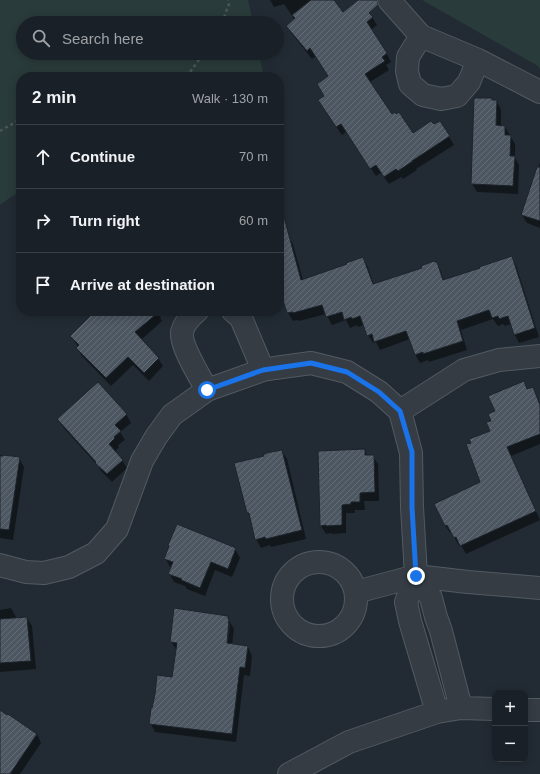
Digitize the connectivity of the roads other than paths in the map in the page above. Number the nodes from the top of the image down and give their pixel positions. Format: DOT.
graph roads {
  1 [pos="389,0"];
  2 [pos="421,36"];
  3 [pos="478,60"];
  4 [pos="540,92"];
  5 [pos="191,316"];
  6 [pos="239,316"];
  7 [pos="540,356"];
  8 [pos="263,370"];
  9 [pos="207,390"];
  10 [pos="400,411"];
  11 [pos="0,565"];
  12 [pos="416,576"];
  13 [pos="540,588"];
  14 [pos="356,592"];
  15 [pos="441,631"];
  16 [pos="415,638"];
  17 [pos="462,708"];
  18 [pos="492,709"];
  19 [pos="528,710"];
  20 [pos="540,710"];
  21 [pos="437,712"];
  22 [pos="289,774"];
  1 -- 2 [label="street"];
  2 -- 3 [label="street"];
  2 -- 3 [label="street"];
  3 -- 4 [label="street"];
  5 -- 9 [label="street"];
  6 -- 8 [label="street"];
  7 -- 10 [label="street"];
  8 -- 9 [label="street"];
  8 -- 10 [label="street"];
  9 -- 11 [label="street"];
  10 -- 12 [label="street"];
  12 -- 13 [label="street"];
  12 -- 14 [label="street"];
  12 -- 15 [label="street"];
  12 -- 16 [label="street"];
  15 -- 16 [label="street"];
  15 -- 17 [label="street"];
  16 -- 21 [label="street"];
  17 -- 18 [label="street"];
  17 -- 21 [label="street"];
  19 -- 20 [label="street"];
  21 -- 22 [label="street"];
}
